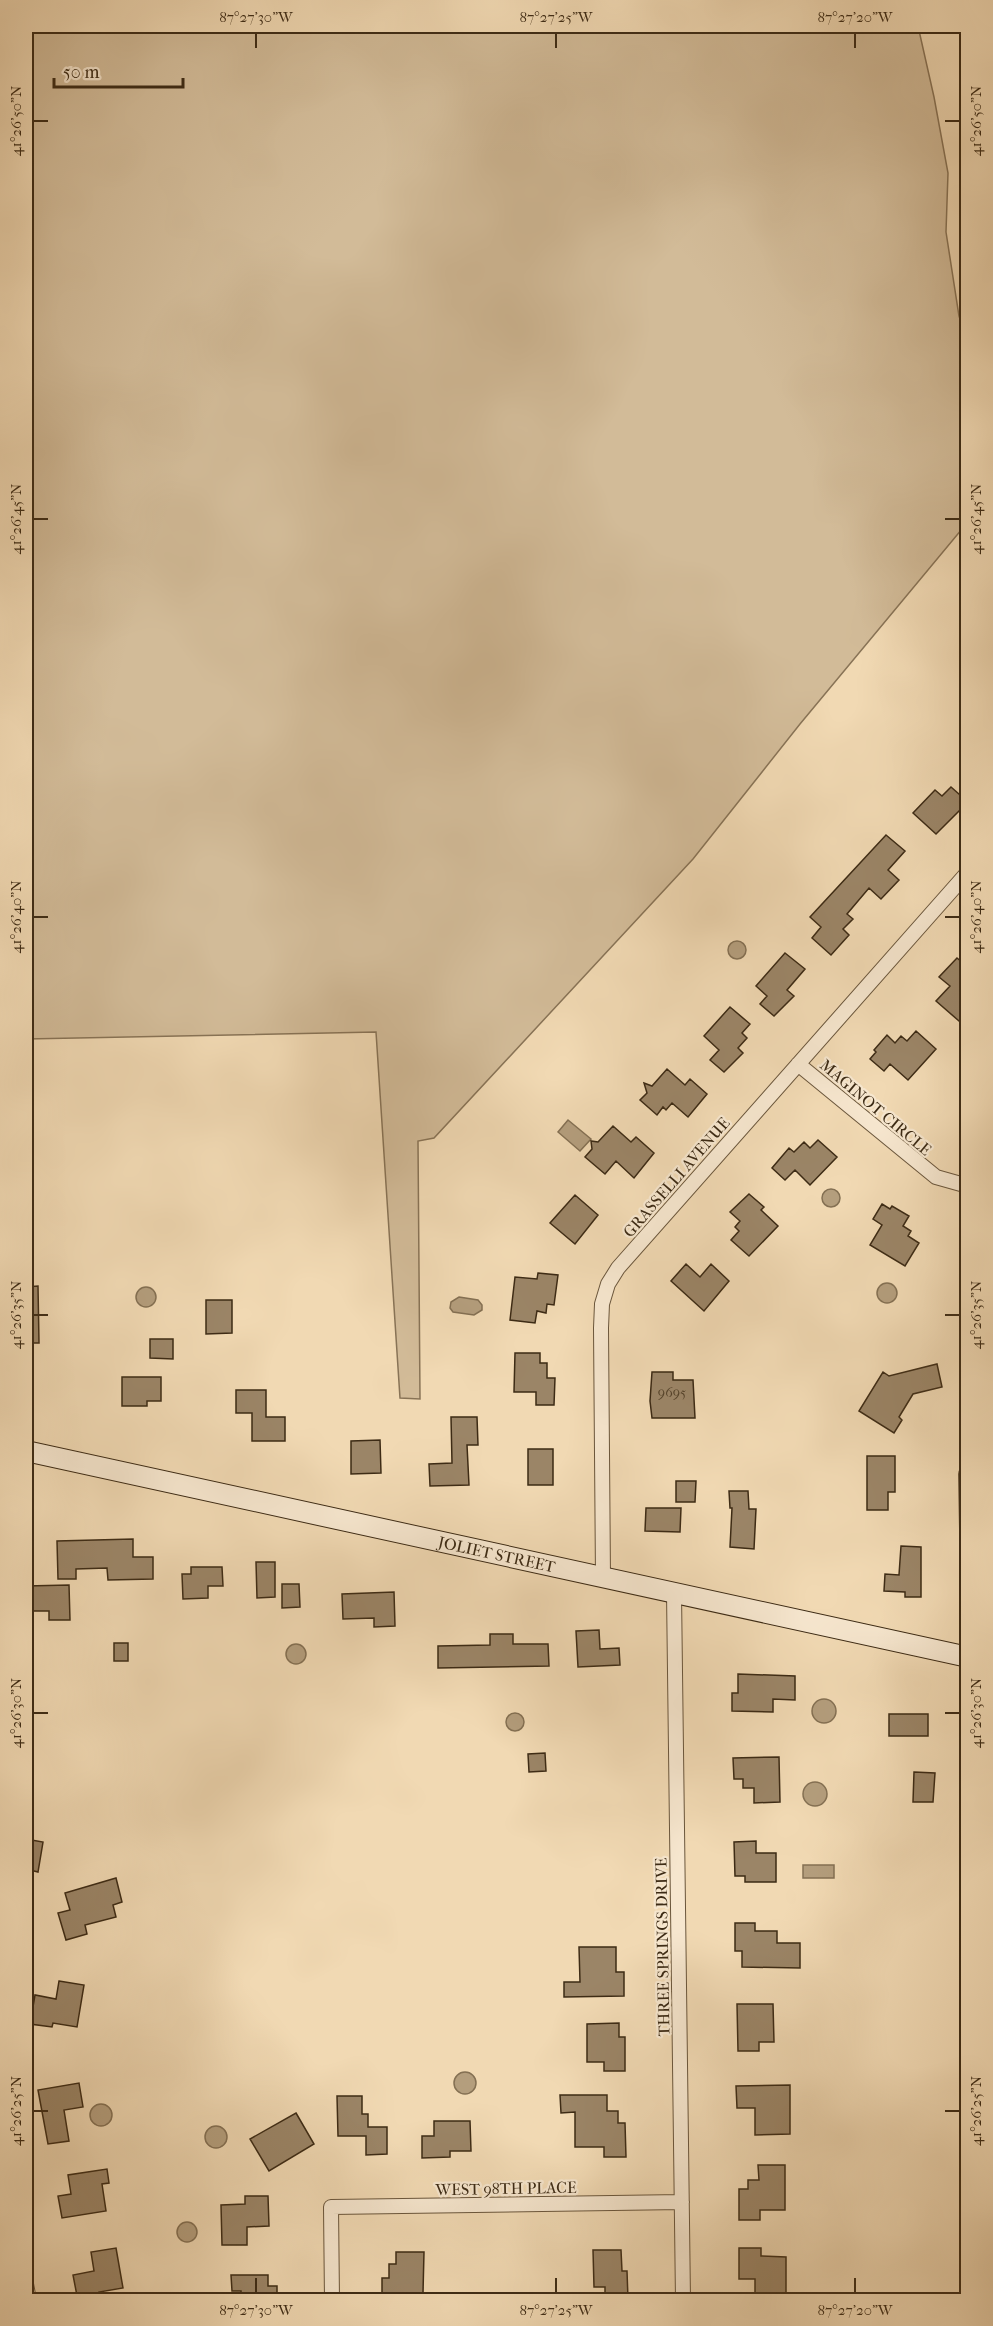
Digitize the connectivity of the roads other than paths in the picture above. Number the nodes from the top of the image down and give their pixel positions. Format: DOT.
graph roads {
  1 [pos="968,872"];
  2 [pos="798,1064"];
  3 [pos="968,1186"];
  4 [pos="26,1451"];
  5 [pos="966,1474"];
  6 [pos="603,1578"];
  7 [pos="968,1584"];
  8 [pos="674,1593"];
  9 [pos="968,1657"];
  10 [pos="682,2202"];
  11 [pos="26,2284"];
  12 [pos="29,2301"];
  13 [pos="332,2301"];
  14 [pos="683,2301"];
  1 -- 2 [label="street, GRASSELLI AVENUE"];
  2 -- 3 [label="street, MAGINOT CIRCLE"];
  2 -- 6 [label="street, GRASSELLI AVENUE"];
  4 -- 6 [label="street, JOLIET STREET"];
  5 -- 7 [label="street"];
  6 -- 8 [label="street, JOLIET STREET"];
  8 -- 9 [label="street, JOLIET STREET"];
  8 -- 10 [label="street, THREE SPRINGS DRIVE"];
  10 -- 13 [label="street, WEST 98TH PLACE"];
  10 -- 14 [label="street, THREE SPRINGS DRIVE"];
  11 -- 12 [label="street"];
}
